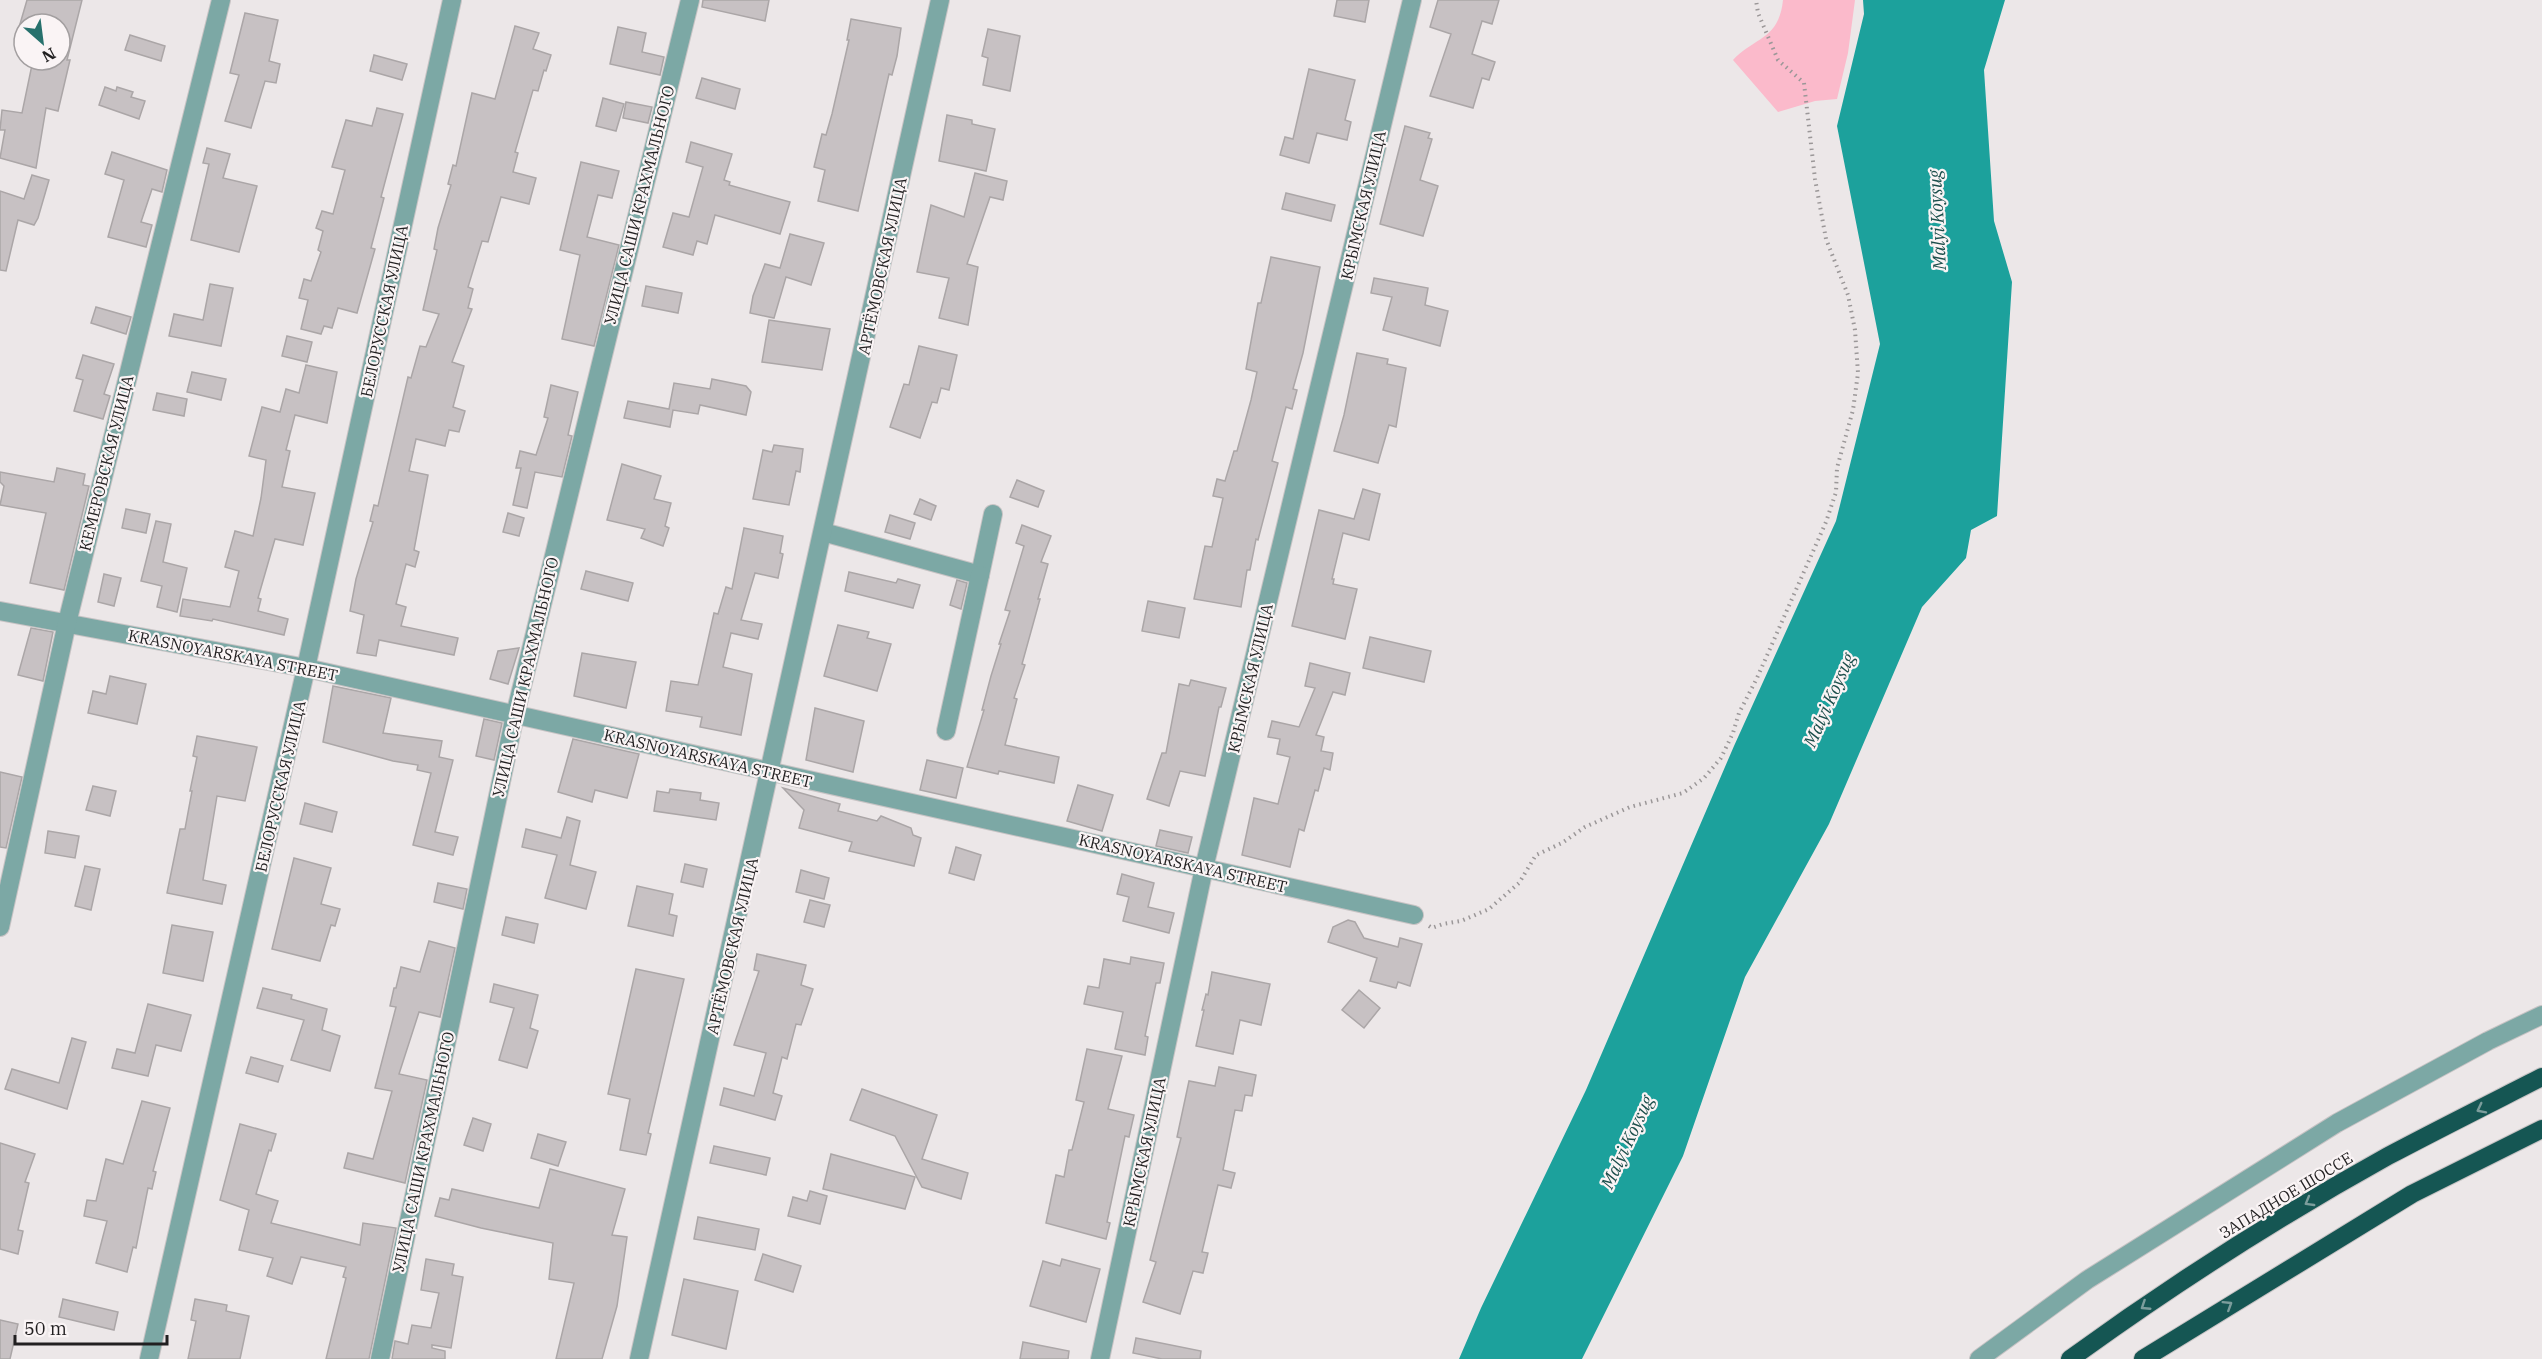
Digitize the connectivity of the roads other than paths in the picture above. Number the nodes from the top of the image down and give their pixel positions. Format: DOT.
graph roads {
  1 [pos="221,0"];
  2 [pos="452,0"];
  3 [pos="690,0"];
  4 [pos="940,0"];
  5 [pos="1412,0"];
  6 [pos="993,514"];
  7 [pos="823,532"];
  8 [pos="980,575"];
  9 [pos="0,610"];
  10 [pos="67,623"];
  11 [pos="306,668"];
  12 [pos="515,715"];
  13 [pos="946,731"];
  14 [pos="771,772"];
  15 [pos="1204,868"];
  16 [pos="1414,915"];
  17 [pos="0,927"];
  18 [pos="2542,1015"];
  19 [pos="2539,1079"];
  20 [pos="2542,1129"];
  21 [pos="2542,1140"];
  22 [pos="2412,1194"];
  23 [pos="149,1359"];
  24 [pos="380,1359"];
  25 [pos="639,1359"];
  26 [pos="1100,1359"];
  27 [pos="1979,1359"];
  28 [pos="2070,1359"];
  29 [pos="2143,1359"];
  1 -- 10 [label="street, КЕМЕРОВСКАЯ УЛИЦА"];
  2 -- 11 [label="street, БЕЛОРУССКАЯ УЛИЦА"];
  3 -- 12 [label="street, УЛИЦА САШИ КРАХМАЛЬНОГО"];
  4 -- 7 [label="street, АРТЁМОВСКАЯ УЛИЦА"];
  5 -- 15 [label="street, КРЫМСКАЯ УЛИЦА"];
  6 -- 8 [label="street"];
  7 -- 8 [label="street"];
  7 -- 14 [label="street, АРТЁМОВСКАЯ УЛИЦА"];
  8 -- 13 [label="street"];
  9 -- 10 [label="street, KRASNOYARSKAYA STREET"];
  10 -- 11 [label="street, KRASNOYARSKAYA STREET"];
  10 -- 17 [label="street, КЕМЕРОВСКАЯ УЛИЦА"];
  11 -- 12 [label="street, KRASNOYARSKAYA STREET"];
  11 -- 23 [label="street, БЕЛОРУССКАЯ УЛИЦА"];
  12 -- 14 [label="street, KRASNOYARSKAYA STREET"];
  12 -- 24 [label="street, УЛИЦА САШИ КРАХМАЛЬНОГО"];
  14 -- 15 [label="street, KRASNOYARSKAYA STREET"];
  14 -- 25 [label="street, АРТЁМОВСКАЯ УЛИЦА"];
  15 -- 16 [label="street, KRASNOYARSKAYA STREET"];
  15 -- 26 [label="street, КРЫМСКАЯ УЛИЦА"];
  18 -- 27 [label="street"];
  19 -- 28 [label="highway, ЗАПАДНОЕ ШОССЕ, one-way"];
  20 -- 22 [label="highway"];
  21 -- 22 [label="highway"];
  29 -- 22 [label="highway, one-way"];
}
